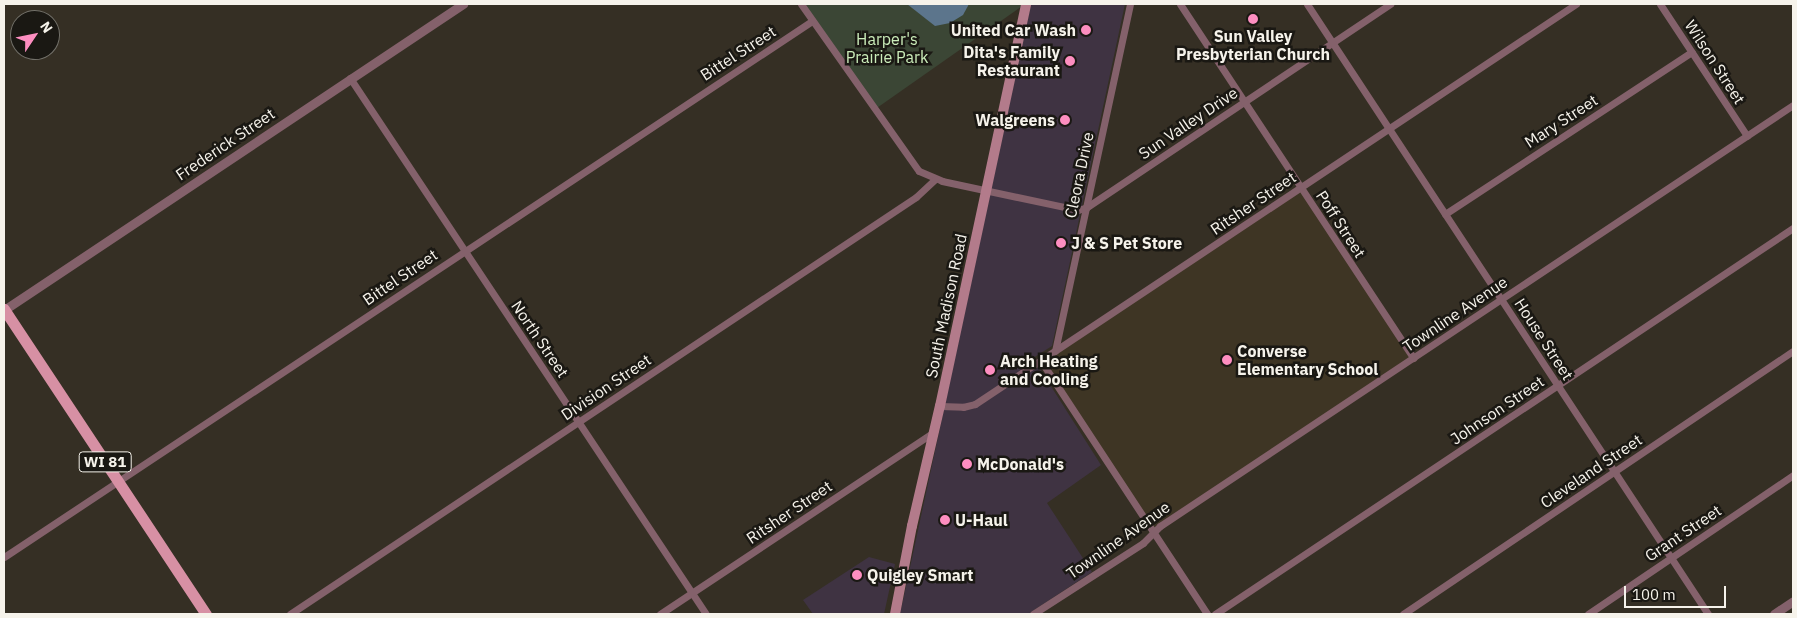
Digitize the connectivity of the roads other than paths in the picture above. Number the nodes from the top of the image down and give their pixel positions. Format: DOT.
graph roads {
  1 [pos="463,4"];
  2 [pos="801,4"];
  3 [pos="1026,4"];
  4 [pos="1130,4"];
  5 [pos="1180,4"];
  6 [pos="1307,4"];
  7 [pos="1390,4"];
  8 [pos="1576,4"];
  9 [pos="1660,4"];
  10 [pos="812,20"];
  11 [pos="1332,42"];
  12 [pos="1692,52"];
  13 [pos="350,78"];
  14 [pos="1244,102"];
  15 [pos="1793,105"];
  16 [pos="1389,128"];
  17 [pos="1747,136"];
  18 [pos="934,179"];
  19 [pos="1301,188"];
  20 [pos="986,190"];
  21 [pos="1087,207"];
  22 [pos="1445,214"];
  23 [pos="1793,228"];
  24 [pos="464,250"];
  25 [pos="1501,300"];
  26 [pos="4,309"];
  27 [pos="1055,351"];
  28 [pos="1793,351"];
  29 [pos="1413,358"];
  30 [pos="1041,361"];
  31 [pos="1558,386"];
  32 [pos="940,406"];
  33 [pos="579,422"];
  34 [pos="934,432"];
  35 [pos="1615,472"];
  36 [pos="1793,475"];
  37 [pos="117,480"];
  38 [pos="1153,533"];
  39 [pos="4,556"];
  40 [pos="1671,558"];
  41 [pos="692,593"];
  42 [pos="1793,601"];
  43 [pos="206,614"];
  44 [pos="290,614"];
  45 [pos="660,614"];
  46 [pos="706,614"];
  47 [pos="895,614"];
  48 [pos="1033,614"];
  49 [pos="1207,614"];
  50 [pos="1215,614"];
  51 [pos="1403,614"];
  52 [pos="1588,614"];
  53 [pos="1708,614"];
  54 [pos="1774,614"];
  1 -- 13 [label="street, Frederick Street"];
  2 -- 10 [label="street"];
  3 -- 20 [label="main road, South Madison Road"];
  4 -- 21 [label="street, Cleora Drive"];
  5 -- 14 [label="street, Poff Street"];
  6 -- 11 [label="street, House Street"];
  7 -- 11 [label="street, Sun Valley Drive"];
  8 -- 16 [label="street, Ritsher Street"];
  9 -- 12 [label="street, Wilson Street"];
  10 -- 18 [label="street"];
  10 -- 24 [label="street, Bittel Street"];
  11 -- 14 [label="street, Sun Valley Drive"];
  11 -- 16 [label="street, House Street"];
  12 -- 17 [label="street, Wilson Street"];
  12 -- 22 [label="street, Mary Street"];
  13 -- 24 [label="street, North Street"];
  13 -- 26 [label="street, Frederick Street"];
  14 -- 19 [label="street, Poff Street"];
  14 -- 21 [label="street, Sun Valley Drive"];
  15 -- 17 [label="street, Townline Avenue"];
  16 -- 19 [label="street, Ritsher Street"];
  16 -- 22 [label="street, House Street"];
  17 -- 25 [label="street, Townline Avenue"];
  18 -- 20 [label="street"];
  18 -- 33 [label="street, Division Street"];
  19 -- 27 [label="street, Ritsher Street"];
  19 -- 29 [label="street, Poff Street"];
  20 -- 21 [label="street"];
  20 -- 32 [label="main road, South Madison Road"];
  21 -- 27 [label="street, Cleora Drive"];
  22 -- 25 [label="street, House Street"];
  23 -- 31 [label="street, Johnson Street"];
  24 -- 33 [label="street, North Street"];
  24 -- 37 [label="street, Bittel Street"];
  25 -- 29 [label="street, Townline Avenue"];
  25 -- 31 [label="street, House Street"];
  26 -- 37 [label="main road, WI 81"];
  27 -- 30 [label="street, Ritsher Street"];
  28 -- 35 [label="street, Cleveland Street"];
  29 -- 38 [label="street, Townline Avenue"];
  30 -- 32 [label="street, Ritsher Street"];
  30 -- 38 [label="street"];
  31 -- 35 [label="street, House Street"];
  31 -- 50 [label="street, Johnson Street"];
  32 -- 34 [label="main road, South Madison Road"];
  33 -- 41 [label="street, North Street"];
  33 -- 44 [label="street, Division Street"];
  34 -- 41 [label="street, Ritsher Street"];
  34 -- 47 [label="main road, South Madison Road"];
  35 -- 40 [label="street, House Street"];
  35 -- 51 [label="street, Cleveland Street"];
  36 -- 40 [label="street, Grant Street"];
  37 -- 39 [label="street, Bittel Street"];
  37 -- 43 [label="main road, WI 81"];
  38 -- 48 [label="street, Townline Avenue"];
  38 -- 49 [label="street"];
  40 -- 52 [label="street, Grant Street"];
  40 -- 53 [label="street, House Street"];
  41 -- 45 [label="street, Ritsher Street"];
  41 -- 46 [label="street, North Street"];
  42 -- 54 [label="street"];
}
